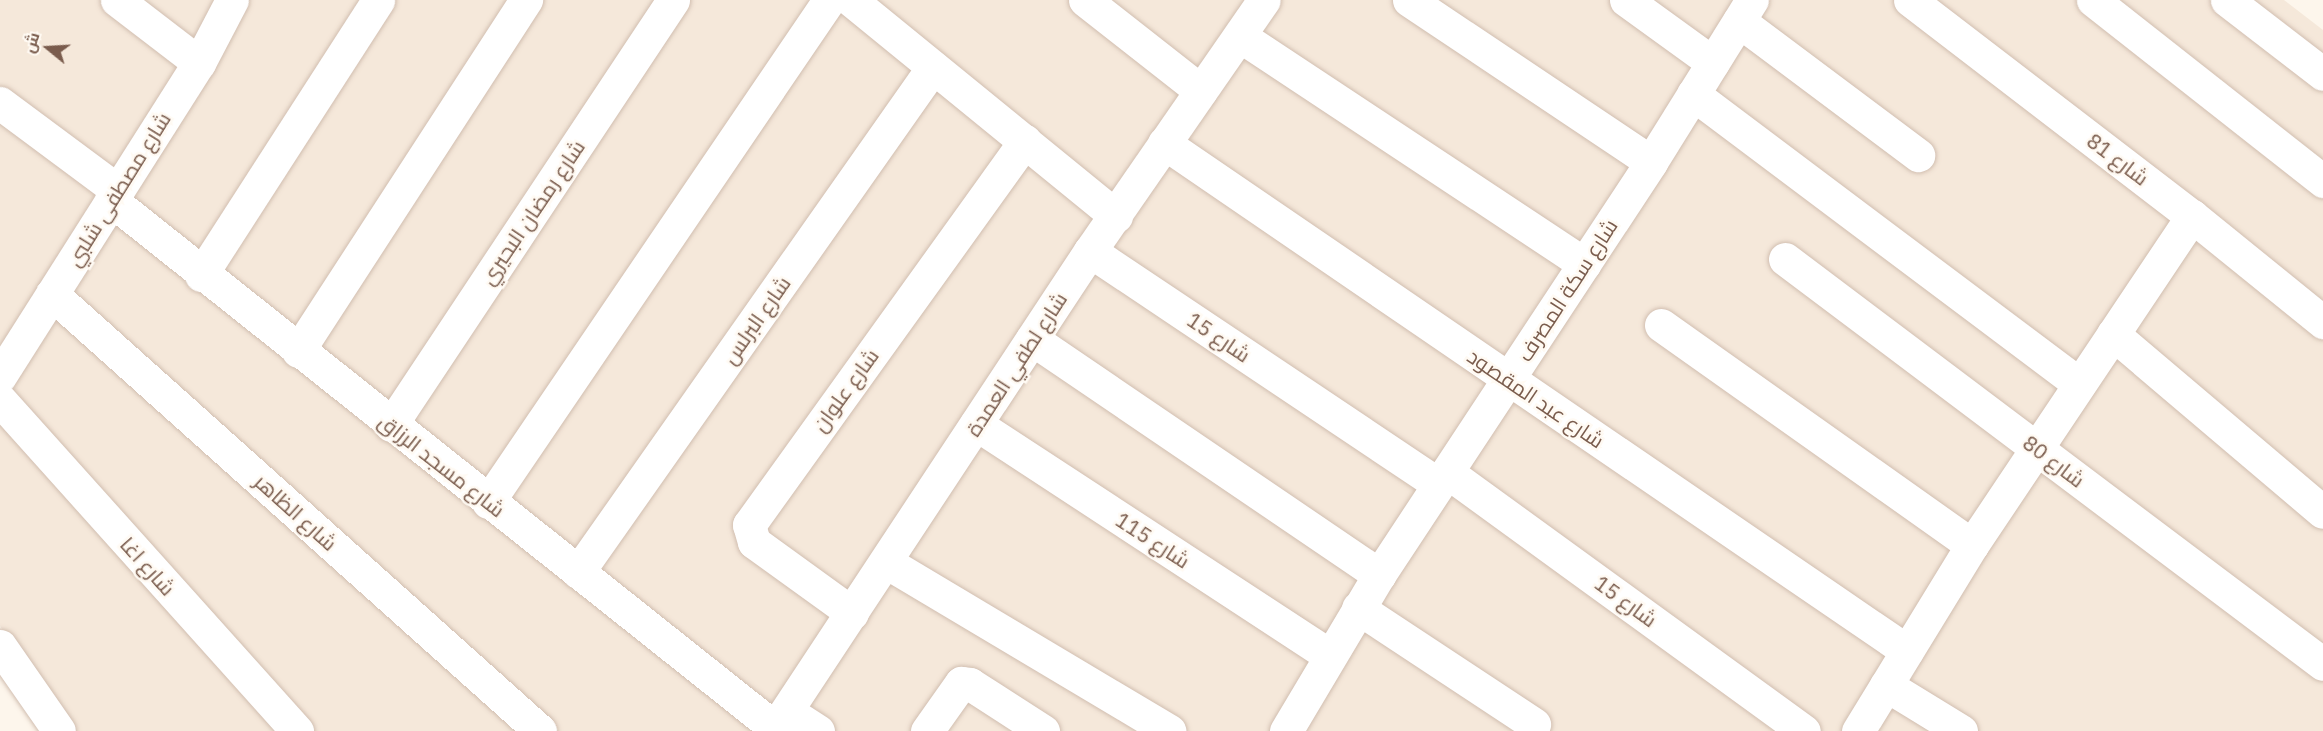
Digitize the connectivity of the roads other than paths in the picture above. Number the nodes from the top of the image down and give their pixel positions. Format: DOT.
graph roads {
  1 [pos="117,0"];
  2 [pos="232,0"];
  3 [pos="378,0"];
  4 [pos="526,0"];
  5 [pos="673,0"];
  6 [pos="829,0"];
  7 [pos="851,0"];
  8 [pos="1085,0"];
  9 [pos="1264,0"];
  10 [pos="1409,0"];
  11 [pos="1626,0"];
  12 [pos="1910,0"];
  13 [pos="2093,0"];
  14 [pos="2227,0"];
  15 [pos="1745,10"];
  16 [pos="1240,36"];
  17 [pos="199,63"];
  18 [pos="1713,63"];
  19 [pos="933,67"];
  20 [pos="2323,74"];
  21 [pos="1201,91"];
  22 [pos="1693,94"];
  23 [pos="0,103"];
  24 [pos="1025,141"];
  25 [pos="1164,143"];
  26 [pos="1918,155"];
  27 [pos="1652,162"];
  28 [pos="2323,181"];
  29 [pos="114,195"];
  30 [pos="1116,216"];
  31 [pos="2192,216"];
  32 [pos="1090,250"];
  33 [pos="1785,259"];
  34 [pos="1584,264"];
  35 [pos="201,275"];
  36 [pos="52,294"];
  37 [pos="2323,322"];
  38 [pos="1661,325"];
  39 [pos="2113,334"];
  40 [pos="1032,339"];
  41 [pos="298,351"];
  42 [pos="0,376"];
  43 [pos="1508,379"];
  44 [pos="2079,384"];
  45 [pos="0,400"];
  46 [pos="976,424"];
  47 [pos="391,425"];
  48 [pos="2036,448"];
  49 [pos="1443,478"];
  50 [pos="489,502"];
  51 [pos="2323,512"];
  52 [pos="1972,545"];
  53 [pos="886,562"];
  54 [pos="578,572"];
  55 [pos="1378,575"];
  56 [pos="1358,608"];
  57 [pos="852,613"];
  58 [pos="0,646"];
  59 [pos="1907,651"];
  60 [pos="1329,655"];
  61 [pos="2323,664"];
  62 [pos="1886,686"];
  63 [pos="778,723"];
  64 [pos="1534,724"];
  65 [pos="1159,728"];
  66 [pos="59,731"];
  67 [pos="297,731"];
  68 [pos="540,731"];
  69 [pos="818,731"];
  70 [pos="927,731"];
  71 [pos="1043,731"];
  72 [pos="1286,731"];
  73 [pos="1804,731"];
  74 [pos="1858,731"];
  75 [pos="1961,731"];
  1 -- 17 [label="street"];
  2 -- 17 [label="street, شارع مصطفى شلبي"];
  3 -- 35 [label="street"];
  4 -- 41 [label="street"];
  5 -- 47 [label="street, شارع رمضان البحيري"];
  6 -- 50 [label="street"];
  7 -- 19 [label="street"];
  8 -- 21 [label="street"];
  9 -- 16 [label="street, شارع لطفي العمدة"];
  10 -- 27 [label="street"];
  11 -- 18 [label="street"];
  12 -- 31 [label="street, شارع 81"];
  13 -- 28 [label="street"];
  14 -- 20 [label="street"];
  15 -- 18 [label="street, شارع سكة المصرف"];
  15 -- 26 [label="street"];
  16 -- 21 [label="street, شارع لطفي العمدة"];
  16 -- 34 [label="street"];
  17 -- 29 [label="street, شارع مصطفى شلبي"];
  18 -- 22 [label="street, شارع سكة المصرف"];
  19 -- 24 [label="street"];
  19 -- 54 [label="street, شارع البرلس"];
  21 -- 25 [label="street, شارع لطفي العمدة"];
  22 -- 27 [label="street, شارع سكة المصرف"];
  22 -- 44 [label="street"];
  23 -- 29 [label="street, شارع مسجد الرزاق"];
  24 -- 30 [label="street"];
  24 -- 57 [label="street, شارع علوان"];
  25 -- 30 [label="street, شارع لطفي العمدة"];
  25 -- 43 [label="street, شارع عبد المقصود"];
  27 -- 34 [label="street, شارع سكة المصرف"];
  29 -- 35 [label="street, شارع مسجد الرزاق"];
  29 -- 36 [label="street, شارع مصطفى شلبي"];
  30 -- 32 [label="street, شارع لطفي العمدة"];
  31 -- 37 [label="street, شارع 81"];
  31 -- 39 [label="street"];
  32 -- 40 [label="street, شارع لطفي العمدة"];
  32 -- 49 [label="street, شارع 15"];
  33 -- 48 [label="street, شارع 80"];
  34 -- 43 [label="street, شارع سكة المصرف"];
  35 -- 41 [label="street, شارع مسجد الرزاق"];
  36 -- 42 [label="street, شارع مصطفى شلبي"];
  36 -- 68 [label="street, شارع الظاهر"];
  38 -- 52 [label="street"];
  39 -- 44 [label="street"];
  39 -- 51 [label="street"];
  40 -- 46 [label="street, شارع لطفي العمدة"];
  40 -- 55 [label="street"];
  41 -- 47 [label="street, شارع مسجد الرزاق"];
  43 -- 49 [label="street, شارع سكة المصرف"];
  43 -- 59 [label="street, شارع عبد المقصود"];
  44 -- 48 [label="street"];
  45 -- 67 [label="street, شارع اغا"];
  46 -- 53 [label="street, شارع لطفي العمدة"];
  46 -- 60 [label="street, شارع 115"];
  47 -- 50 [label="street, شارع مسجد الرزاق"];
  48 -- 52 [label="street"];
  48 -- 61 [label="street, شارع 80"];
  49 -- 55 [label="street, شارع سكة المصرف"];
  49 -- 73 [label="street, شارع 15"];
  50 -- 54 [label="street, شارع مسجد الرزاق"];
  52 -- 59 [label="street"];
  53 -- 57 [label="street, شارع لطفي العمدة"];
  53 -- 65 [label="street"];
  54 -- 63 [label="street, شارع مسجد الرزاق"];
  55 -- 56 [label="street, شارع سكة المصرف"];
  56 -- 60 [label="street, شارع سكة المصرف"];
  56 -- 64 [label="street"];
  57 -- 63 [label="street, شارع لطفي العمدة"];
  58 -- 66 [label="street"];
  59 -- 62 [label="street"];
  60 -- 72 [label="street, شارع سكة المصرف"];
  62 -- 74 [label="street"];
  62 -- 75 [label="street"];
  63 -- 69 [label="street, شارع مسجد الرزاق"];
  70 -- 71 [label="street"];
}
